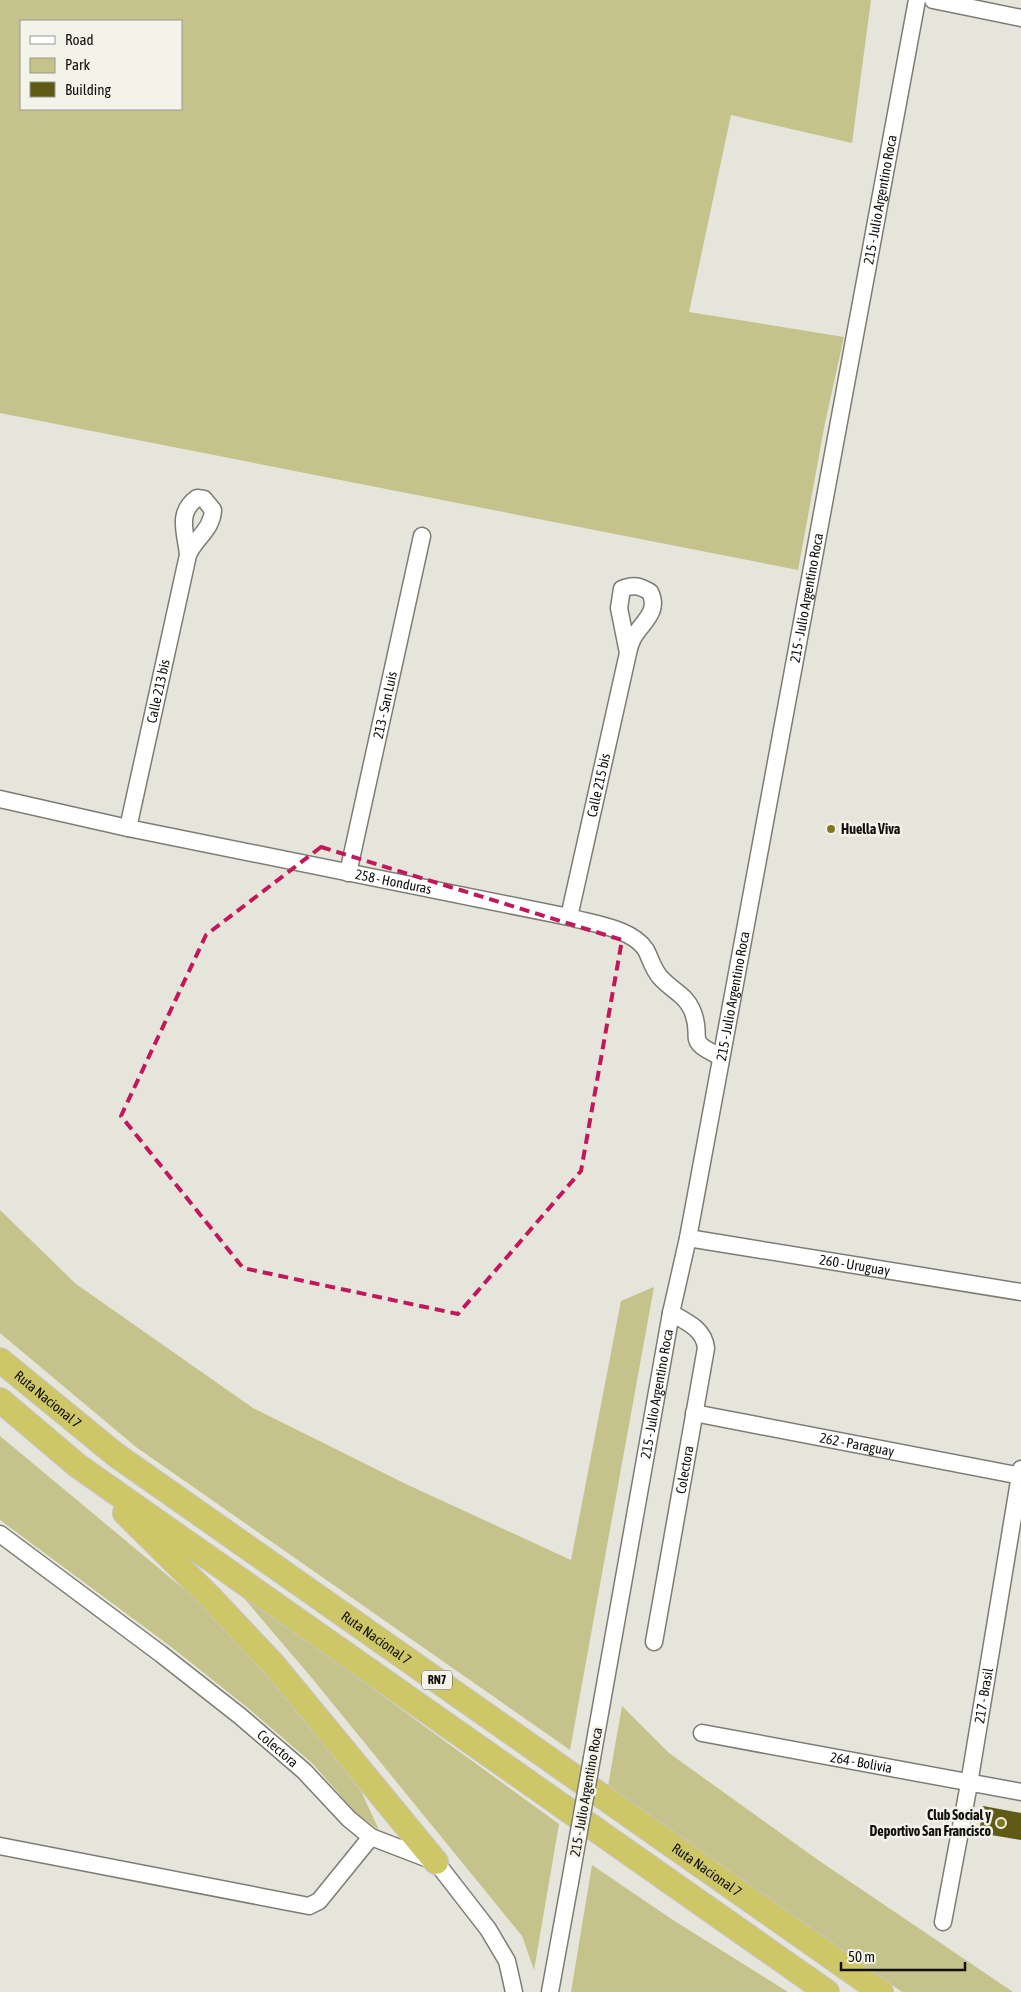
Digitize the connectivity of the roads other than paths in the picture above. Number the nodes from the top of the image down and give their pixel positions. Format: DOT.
graph roads {
  1 [pos="917,0"];
  2 [pos="933,0"];
  3 [pos="1021,18"];
  4 [pos="422,536"];
  5 [pos="188,555"];
  6 [pos="628,653"];
  7 [pos="0,799"];
  8 [pos="128,828"];
  9 [pos="348,874"];
  10 [pos="569,917"];
  11 [pos="721,1057"];
  12 [pos="688,1238"];
  13 [pos="1021,1292"];
  14 [pos="671,1313"];
  15 [pos="0,1360"];
  16 [pos="0,1400"];
  17 [pos="694,1413"];
  18 [pos="78,1466"];
  19 [pos="1021,1474"];
  20 [pos="0,1534"];
  21 [pos="654,1642"];
  22 [pos="702,1733"];
  23 [pos="969,1784"];
  24 [pos="1021,1792"];
  25 [pos="371,1837"];
  26 [pos="0,1846"];
  27 [pos="436,1862"];
  28 [pos="943,1922"];
  29 [pos="514,1992"];
  30 [pos="550,1992"];
  31 [pos="827,1992"];
  32 [pos="881,1992"];
  1 -- 11 [label="street, 215 - Julio Argentino Roca"];
  2 -- 3 [label="street"];
  4 -- 9 [label="street, 213 - San Luis"];
  5 -- 8 [label="street, Calle 213 bis"];
  6 -- 10 [label="street, Calle 215 bis"];
  7 -- 8 [label="street, 258 - Honduras"];
  8 -- 9 [label="street, 258 - Honduras"];
  9 -- 10 [label="street, 258 - Honduras"];
  10 -- 11 [label="street, 258 - Honduras"];
  11 -- 12 [label="street, 215 - Julio Argentino Roca"];
  12 -- 13 [label="street, 260 - Uruguay"];
  12 -- 14 [label="street, 215 - Julio Argentino Roca"];
  14 -- 17 [label="street, Colectora"];
  14 -- 30 [label="street, 215 - Julio Argentino Roca, bridge"];
  15 -- 32 [label="highway, Ruta Nacional 7 / RN7"];
  16 -- 18 [label="highway, RN7"];
  17 -- 19 [label="street, 262 - Paraguay"];
  17 -- 21 [label="street, Colectora"];
  18 -- 27 [label="highway"];
  18 -- 31 [label="highway, RN7"];
  19 -- 23 [label="street, 217 - Brasil"];
  20 -- 25 [label="street, Colectora"];
  22 -- 23 [label="street, 264 - Bolivia"];
  23 -- 24 [label="street, 264 - Bolivia"];
  23 -- 28 [label="street, 217 - Brasil"];
  25 -- 26 [label="street"];
  25 -- 27 [label="street, Colectora"];
  27 -- 29 [label="street"];
}
